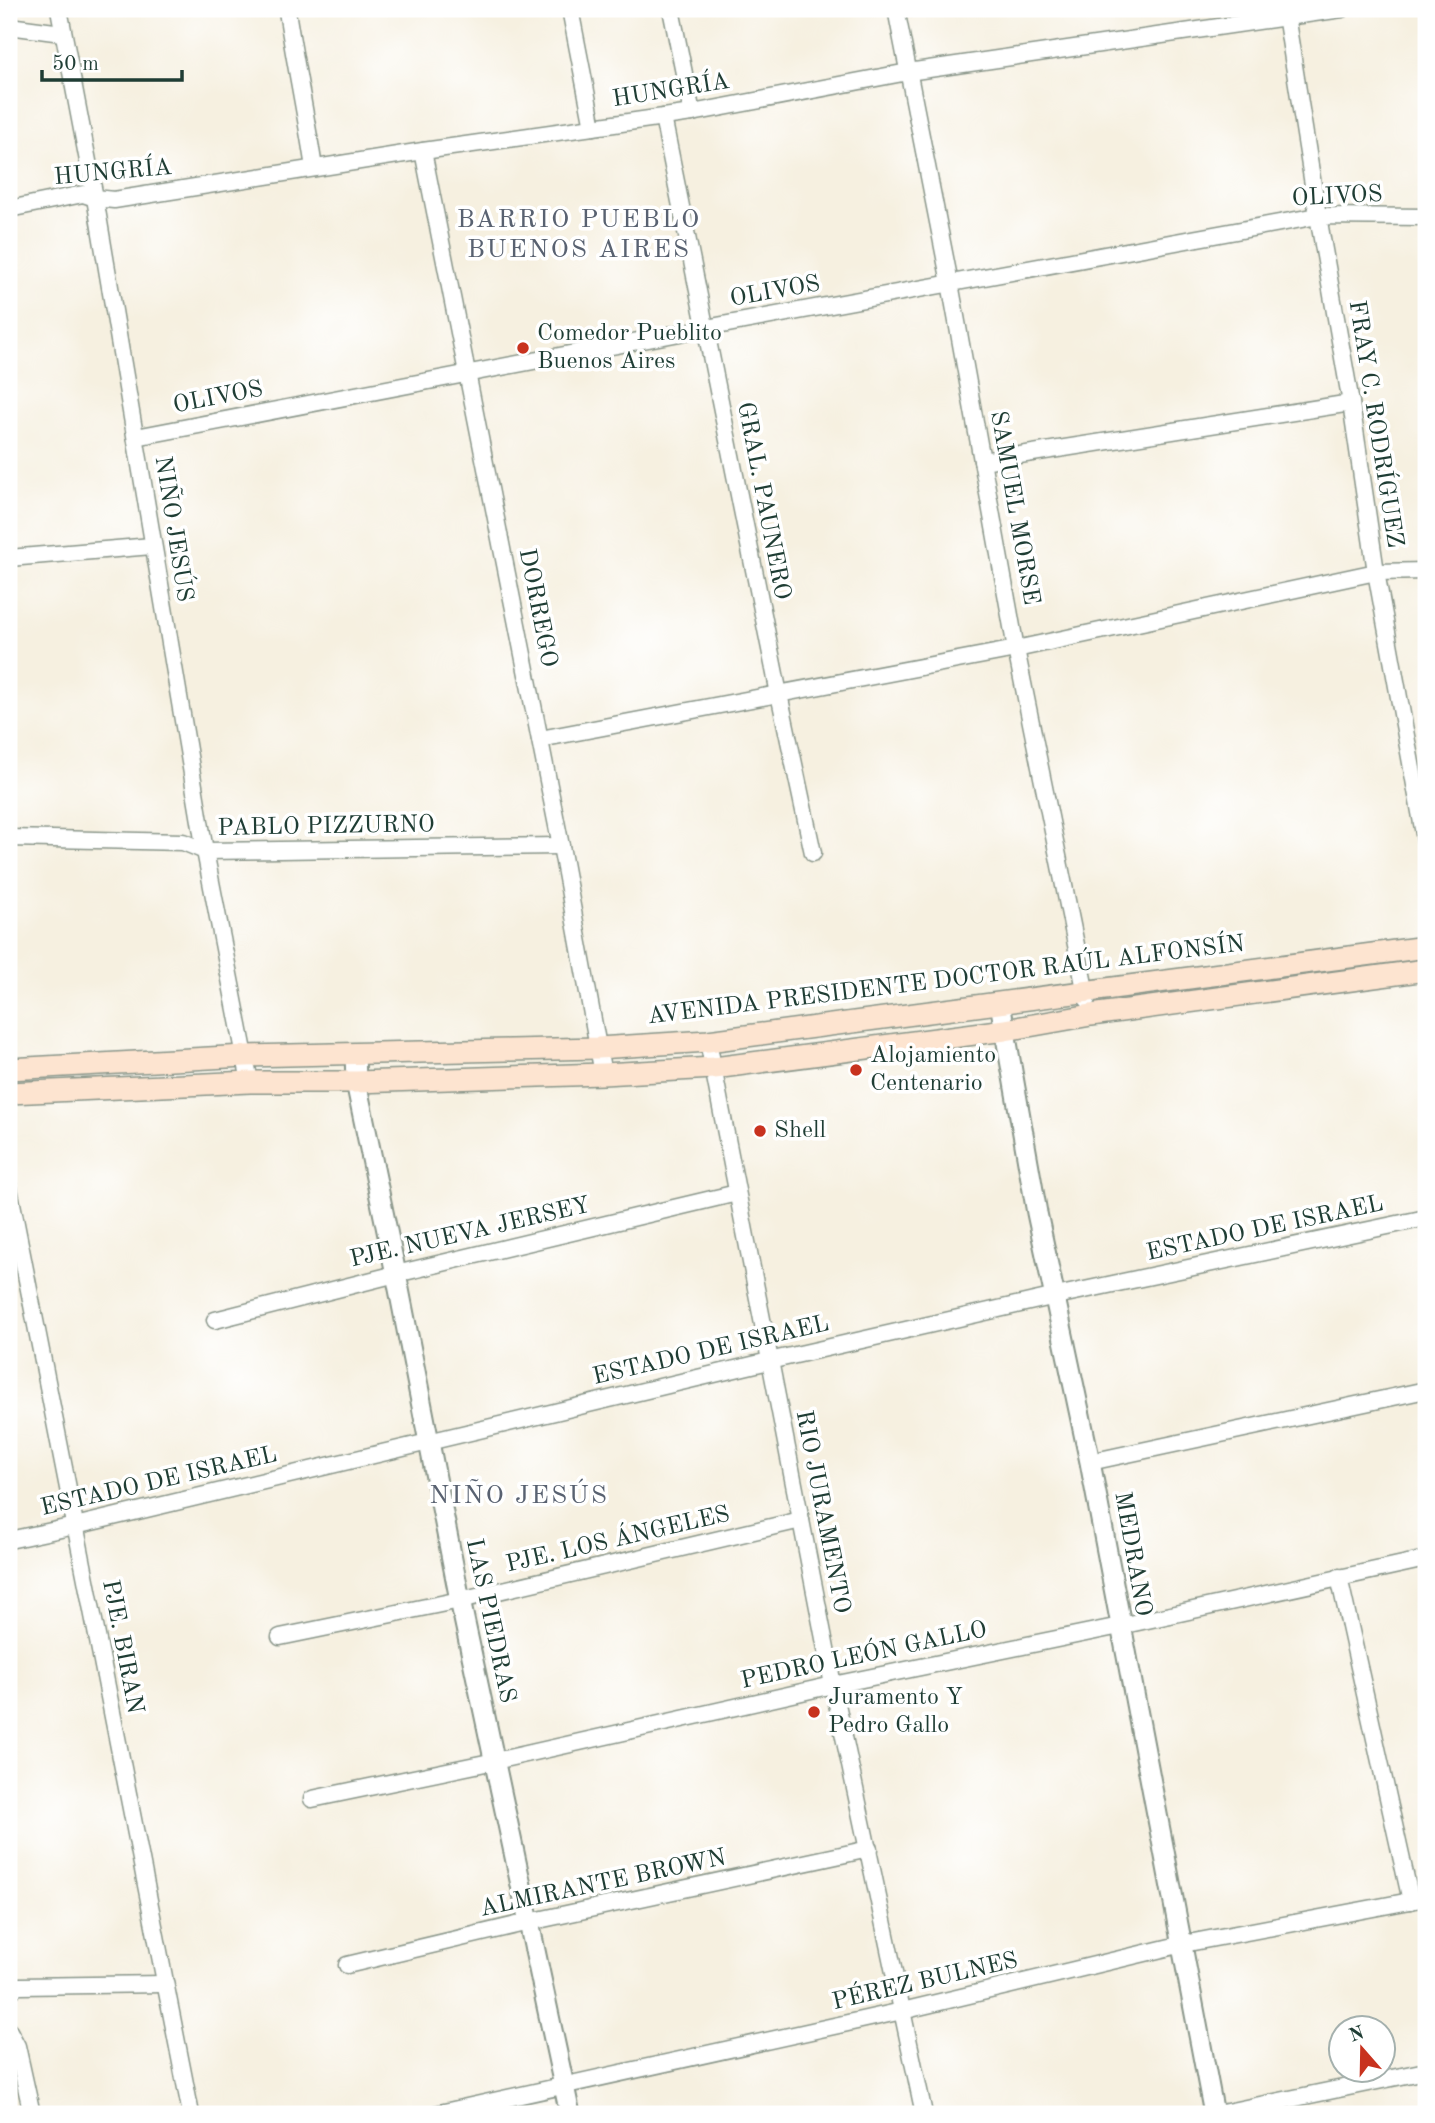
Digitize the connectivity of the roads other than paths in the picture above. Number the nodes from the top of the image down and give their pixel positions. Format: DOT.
graph roads {
  1 [pos="58,9"];
  2 [pos="570,9"];
  3 [pos="671,9"];
  4 [pos="896,9"];
  5 [pos="1342,9"];
  6 [pos="288,10"];
  7 [pos="1286,13"];
  8 [pos="9,26"];
  9 [pos="62,33"];
  10 [pos="908,72"];
  11 [pos="692,113"];
  12 [pos="663,117"];
  13 [pos="593,127"];
  14 [pos="423,151"];
  15 [pos="314,168"];
  16 [pos="95,198"];
  17 [pos="9,209"];
  18 [pos="1318,216"];
  19 [pos="1426,216"];
  20 [pos="950,284"];
  21 [pos="706,328"];
  22 [pos="468,373"];
  23 [pos="1351,403"];
  24 [pos="135,438"];
  25 [pos="982,461"];
  26 [pos="152,545"];
  27 [pos="9,558"];
  28 [pos="1426,571"];
  29 [pos="1376,572"];
  30 [pos="1016,649"];
  31 [pos="779,694"];
  32 [pos="540,739"];
  33 [pos="9,838"];
  34 [pos="1426,845"];
  35 [pos="561,846"];
  36 [pos="205,851"];
  37 [pos="813,853"];
  38 [pos="1426,947"];
  39 [pos="1426,970"];
  40 [pos="1085,991"];
  41 [pos="1000,1003"];
  42 [pos="1091,1015"];
  43 [pos="1005,1030"];
  44 [pos="709,1041"];
  45 [pos="598,1048"];
  46 [pos="355,1054"];
  47 [pos="245,1056"];
  48 [pos="714,1068"];
  49 [pos="9,1069"];
  50 [pos="603,1074"];
  51 [pos="250,1082"];
  52 [pos="356,1082"];
  53 [pos="9,1093"];
  54 [pos="9,1188"];
  55 [pos="737,1194"];
  56 [pos="1426,1218"];
  57 [pos="396,1273"];
  58 [pos="1056,1296"];
  59 [pos="215,1320"];
  60 [pos="769,1361"];
  61 [pos="1426,1390"];
  62 [pos="427,1441"];
  63 [pos="1090,1462"];
  64 [pos="802,1520"];
  65 [pos="75,1526"];
  66 [pos="9,1540"];
  67 [pos="1426,1559"];
  68 [pos="1339,1577"];
  69 [pos="460,1600"];
  70 [pos="1120,1626"];
  71 [pos="280,1637"];
  72 [pos="833,1685"];
  73 [pos="495,1761"];
  74 [pos="312,1799"];
  75 [pos="869,1849"];
  76 [pos="1418,1899"];
  77 [pos="529,1922"];
  78 [pos="1183,1944"];
  79 [pos="347,1965"];
  80 [pos="165,1984"];
  81 [pos="9,1991"];
  82 [pos="902,2011"];
  83 [pos="9,2031"];
  84 [pos="1426,2071"];
  85 [pos="564,2086"];
  86 [pos="32,2114"];
  87 [pos="191,2114"];
  88 [pos="435,2114"];
  89 [pos="570,2114"];
  90 [pos="924,2114"];
  91 [pos="1216,2114"];
  1 -- 9 [label="street, NIÑO JESÚS"];
  2 -- 13 [label="street"];
  3 -- 11 [label="street"];
  4 -- 10 [label="street, SAMUEL MORSE"];
  5 -- 7 [label="street, HUNGRÍA"];
  6 -- 15 [label="street"];
  7 -- 10 [label="street, HUNGRÍA"];
  7 -- 18 [label="street, FRAY C. RODRÍGUEZ"];
  8 -- 9 [label="street"];
  9 -- 16 [label="street, NIÑO JESÚS"];
  10 -- 11 [label="street, HUNGRÍA"];
  10 -- 20 [label="street, SAMUEL MORSE"];
  11 -- 12 [label="street, HUNGRÍA"];
  12 -- 13 [label="street, HUNGRÍA"];
  12 -- 21 [label="street, GRAL. PAUNERO"];
  13 -- 14 [label="street, HUNGRÍA"];
  14 -- 15 [label="street, HUNGRÍA"];
  14 -- 22 [label="street, DORREGO"];
  15 -- 16 [label="street, HUNGRÍA"];
  16 -- 17 [label="street, HUNGRÍA"];
  16 -- 24 [label="street, NIÑO JESÚS"];
  18 -- 19 [label="street, OLIVOS"];
  18 -- 20 [label="street, OLIVOS"];
  18 -- 23 [label="street, FRAY C. RODRÍGUEZ"];
  20 -- 21 [label="street, OLIVOS"];
  20 -- 25 [label="street, SAMUEL MORSE"];
  21 -- 22 [label="street, OLIVOS"];
  21 -- 31 [label="street, GRAL. PAUNERO"];
  22 -- 24 [label="street, OLIVOS"];
  22 -- 32 [label="street, DORREGO"];
  23 -- 25 [label="street"];
  23 -- 29 [label="street, FRAY C. RODRÍGUEZ"];
  24 -- 26 [label="street, NIÑO JESÚS"];
  25 -- 30 [label="street, SAMUEL MORSE"];
  26 -- 27 [label="street"];
  26 -- 36 [label="street, NIÑO JESÚS"];
  28 -- 29 [label="street"];
  29 -- 30 [label="street"];
  29 -- 34 [label="street, FRAY C. RODRÍGUEZ"];
  30 -- 31 [label="street"];
  30 -- 40 [label="street, SAMUEL MORSE"];
  31 -- 32 [label="street"];
  31 -- 37 [label="street, GRAL. PAUNERO"];
  32 -- 35 [label="street, DORREGO"];
  33 -- 36 [label="street, PABLO PIZZURNO"];
  35 -- 36 [label="street, PABLO PIZZURNO"];
  35 -- 45 [label="street, DORREGO"];
  36 -- 47 [label="street, NIÑO JESÚS"];
  38 -- 40 [label="main road, AVENIDA PRESIDENTE DOCTOR RAÚL ALFONSÍN"];
  39 -- 42 [label="main road, AVENIDA PRESIDENTE DOCTOR RAÚL ALFONSÍN"];
  40 -- 41 [label="main road, AVENIDA PRESIDENTE DOCTOR RAÚL ALFONSÍN"];
  40 -- 42 [label="street, SAMUEL MORSE"];
  41 -- 43 [label="street, MEDRANO"];
  41 -- 44 [label="main road, AVENIDA PRESIDENTE DOCTOR RAÚL ALFONSÍN"];
  42 -- 43 [label="main road, AVENIDA PRESIDENTE DOCTOR RAÚL ALFONSÍN"];
  43 -- 48 [label="main road"];
  43 -- 58 [label="street, MEDRANO"];
  44 -- 45 [label="main road, AVENIDA PRESIDENTE DOCTOR RAÚL ALFONSÍN"];
  44 -- 48 [label="street, RIO JURAMENTO"];
  45 -- 46 [label="main road, AVENIDA PRESIDENTE DOCTOR RAÚL ALFONSÍN"];
  45 -- 50 [label="street, DORREGO"];
  46 -- 47 [label="main road, AVENIDA PRESIDENTE DOCTOR RAÚL ALFONSÍN"];
  46 -- 52 [label="street, LAS PIEDRAS"];
  47 -- 49 [label="main road, AVENIDA PRESIDENTE DOCTOR RAÚL ALFONSÍN"];
  47 -- 51 [label="street, NIÑO JESÚS"];
  48 -- 50 [label="main road"];
  48 -- 55 [label="street, RIO JURAMENTO"];
  50 -- 52 [label="main road"];
  51 -- 52 [label="main road"];
  51 -- 53 [label="main road"];
  52 -- 57 [label="street, LAS PIEDRAS"];
  54 -- 65 [label="street, PJE. BIRAN"];
  55 -- 57 [label="street, PJE. NUEVA JERSEY"];
  55 -- 60 [label="street, RIO JURAMENTO"];
  56 -- 58 [label="street, ESTADO DE ISRAEL"];
  57 -- 59 [label="street, PJE. NUEVA JERSEY"];
  57 -- 62 [label="street, LAS PIEDRAS"];
  58 -- 60 [label="street, ESTADO DE ISRAEL"];
  58 -- 63 [label="street, MEDRANO"];
  60 -- 62 [label="street, ESTADO DE ISRAEL"];
  60 -- 64 [label="street, RIO JURAMENTO"];
  61 -- 63 [label="street"];
  62 -- 65 [label="street, ESTADO DE ISRAEL"];
  62 -- 69 [label="street, LAS PIEDRAS"];
  63 -- 70 [label="street, MEDRANO"];
  64 -- 69 [label="street, PJE. LOS ÁNGELES"];
  64 -- 72 [label="street, RIO JURAMENTO"];
  65 -- 66 [label="street, ESTADO DE ISRAEL"];
  65 -- 80 [label="street, PJE. BIRAN"];
  67 -- 68 [label="street, PEDRO LEÓN GALLO"];
  68 -- 70 [label="street, PEDRO LEÓN GALLO"];
  68 -- 76 [label="street"];
  69 -- 71 [label="street, PJE. LOS ÁNGELES"];
  69 -- 73 [label="street, LAS PIEDRAS"];
  70 -- 72 [label="street, PEDRO LEÓN GALLO"];
  70 -- 78 [label="street, MEDRANO"];
  72 -- 73 [label="street, PEDRO LEÓN GALLO"];
  72 -- 75 [label="street, RIO JURAMENTO"];
  73 -- 74 [label="street, PEDRO LEÓN GALLO"];
  73 -- 77 [label="street, LAS PIEDRAS"];
  75 -- 77 [label="street, ALMIRANTE BROWN"];
  75 -- 82 [label="street, RIO JURAMENTO"];
  76 -- 78 [label="street, PÉREZ BULNES"];
  77 -- 79 [label="street, ALMIRANTE BROWN"];
  77 -- 85 [label="street, LAS PIEDRAS"];
  78 -- 82 [label="street, PÉREZ BULNES"];
  78 -- 91 [label="street, MEDRANO"];
  80 -- 81 [label="street"];
  80 -- 87 [label="street, PJE. BIRAN"];
  82 -- 85 [label="street, PÉREZ BULNES"];
  82 -- 90 [label="street, RIO JURAMENTO"];
  83 -- 86 [label="street"];
  84 -- 91 [label="street"];
  85 -- 88 [label="street, PÉREZ BULNES"];
  85 -- 89 [label="street, LAS PIEDRAS"];
}
